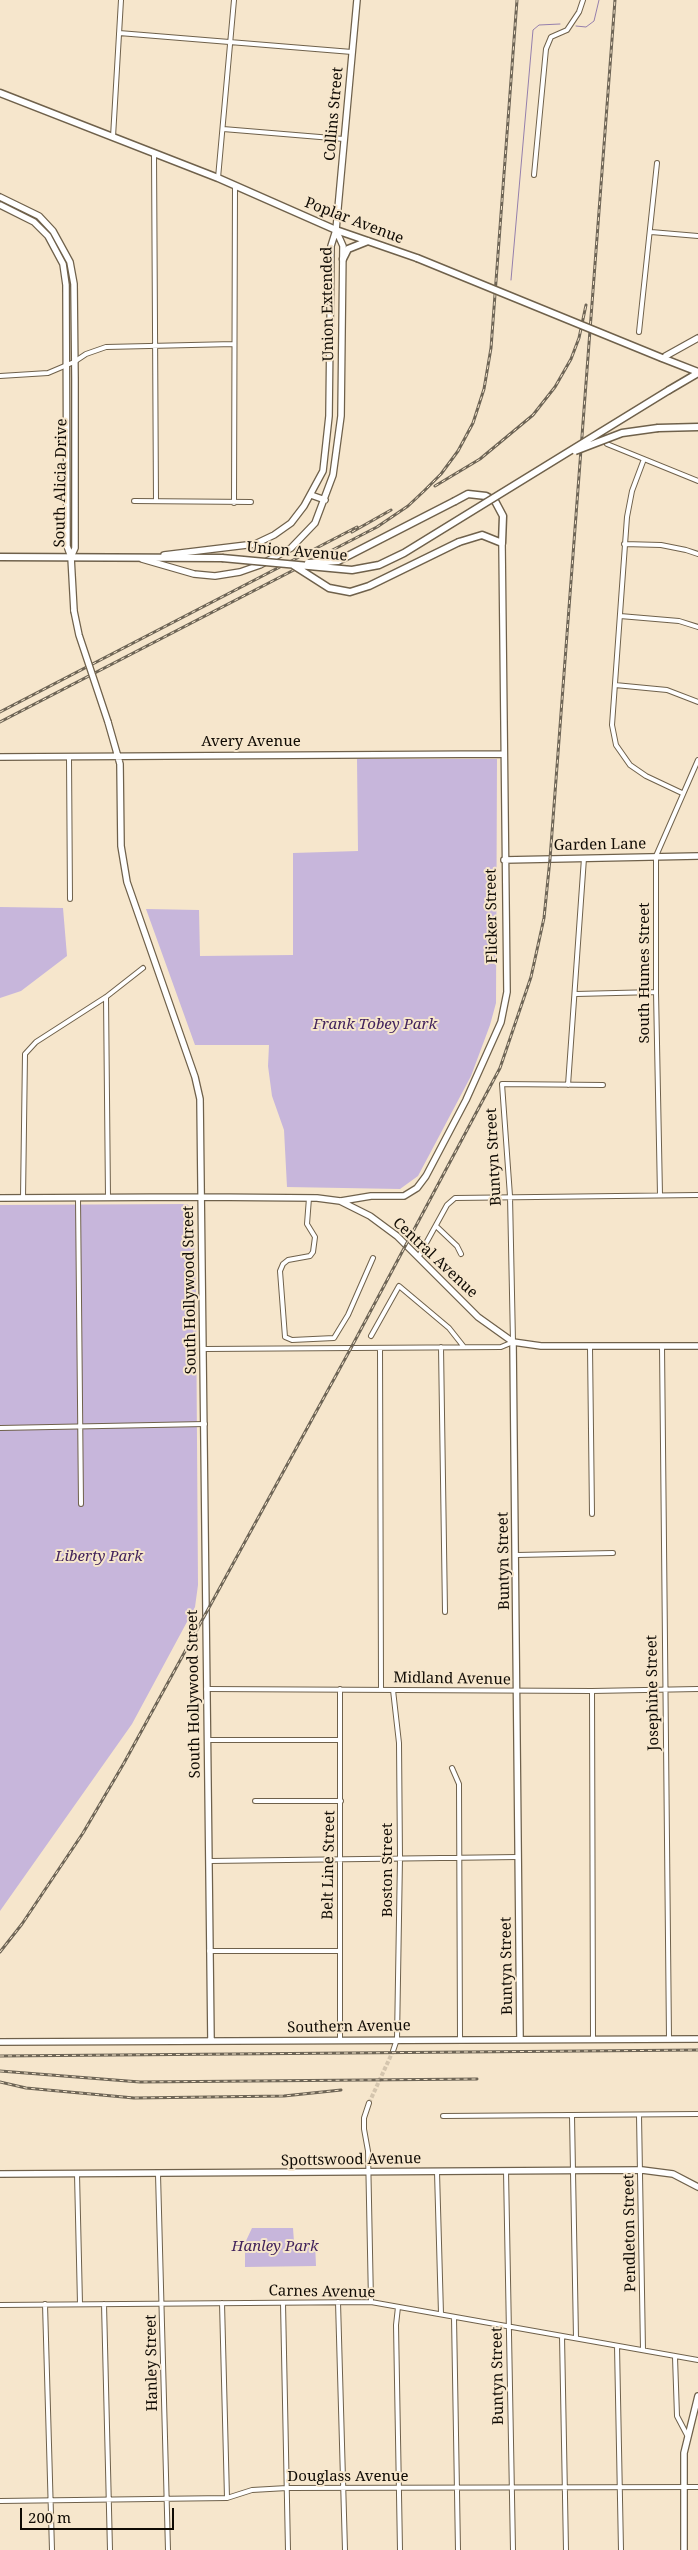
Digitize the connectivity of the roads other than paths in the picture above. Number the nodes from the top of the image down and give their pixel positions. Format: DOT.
graph roads {
  1 [pos="121,0"];
  2 [pos="234,0"];
  3 [pos="357,0"];
  4 [pos="583,0"];
  5 [pos="119,33"];
  6 [pos="230,42"];
  7 [pos="352,52"];
  8 [pos="0,93"];
  9 [pos="223,129"];
  10 [pos="113,137"];
  11 [pos="344,139"];
  12 [pos="154,153"];
  13 [pos="657,163"];
  14 [pos="534,176"];
  15 [pos="218,178"];
  16 [pos="235,185"];
  17 [pos="0,197"];
  18 [pos="0,205"];
  19 [pos="336,230"];
  20 [pos="651,232"];
  21 [pos="698,236"];
  22 [pos="368,241"];
  23 [pos="343,259"];
  24 [pos="330,326"];
  25 [pos="342,326"];
  26 [pos="638,332"];
  27 [pos="698,338"];
  28 [pos="234,344"];
  29 [pos="156,346"];
  30 [pos="662,358"];
  31 [pos="74,362"];
  32 [pos="67,365"];
  33 [pos="698,373"];
  34 [pos="0,376"];
  35 [pos="330,399"];
  36 [pos="341,399"];
  37 [pos="698,426"];
  38 [pos="607,444"];
  39 [pos="562,457"];
  40 [pos="644,459"];
  41 [pos="698,481"];
  42 [pos="312,495"];
  43 [pos="325,500"];
  44 [pos="134,501"];
  45 [pos="156,501"];
  46 [pos="252,502"];
  47 [pos="234,503"];
  48 [pos="502,543"];
  49 [pos="624,544"];
  50 [pos="698,554"];
  51 [pos="0,556"];
  52 [pos="71,557"];
  53 [pos="142,559"];
  54 [pos="292,564"];
  55 [pos="620,616"];
  56 [pos="698,627"];
  57 [pos="615,685"];
  58 [pos="698,702"];
  59 [pos="503,754"];
  60 [pos="118,755"];
  61 [pos="0,757"];
  62 [pos="70,757"];
  63 [pos="698,760"];
  64 [pos="692,775"];
  65 [pos="698,777"];
  66 [pos="682,793"];
  67 [pos="656,856"];
  68 [pos="698,856"];
  69 [pos="584,858"];
  70 [pos="504,860"];
  71 [pos="70,899"];
  72 [pos="143,968"];
  73 [pos="656,992"];
  74 [pos="576,994"];
  75 [pos="106,997"];
  76 [pos="568,1085"];
  77 [pos="603,1085"];
  78 [pos="660,1195"];
  79 [pos="698,1195"];
  80 [pos="510,1196"];
  81 [pos="200,1197"];
  82 [pos="0,1198"];
  83 [pos="23,1198"];
  84 [pos="78,1198"];
  85 [pos="108,1198"];
  86 [pos="309,1198"];
  87 [pos="340,1201"];
  88 [pos="436,1226"];
  89 [pos="461,1254"];
  90 [pos="419,1256"];
  91 [pos="373,1258"];
  92 [pos="371,1336"];
  93 [pos="513,1342"];
  94 [pos="662,1346"];
  95 [pos="698,1346"];
  96 [pos="441,1347"];
  97 [pos="464,1347"];
  98 [pos="590,1347"];
  99 [pos="380,1348"];
  100 [pos="205,1350"];
  101 [pos="206,1424"];
  102 [pos="81,1426"];
  103 [pos="0,1428"];
  104 [pos="81,1504"];
  105 [pos="592,1514"];
  106 [pos="613,1553"];
  107 [pos="517,1555"];
  108 [pos="445,1612"];
  109 [pos="206,1689"];
  110 [pos="340,1689"];
  111 [pos="381,1689"];
  112 [pos="666,1689"];
  113 [pos="698,1689"];
  114 [pos="393,1690"];
  115 [pos="519,1691"];
  116 [pos="592,1692"];
  117 [pos="207,1740"];
  118 [pos="340,1740"];
  119 [pos="452,1768"];
  120 [pos="255,1801"];
  121 [pos="341,1801"];
  122 [pos="460,1857"];
  123 [pos="518,1857"];
  124 [pos="400,1858"];
  125 [pos="341,1859"];
  126 [pos="210,1861"];
  127 [pos="209,1951"];
  128 [pos="339,1951"];
  129 [pos="593,2038"];
  130 [pos="669,2038"];
  131 [pos="398,2039"];
  132 [pos="520,2039"];
  133 [pos="698,2039"];
  134 [pos="460,2040"];
  135 [pos="211,2041"];
  136 [pos="340,2041"];
  137 [pos="0,2042"];
  138 [pos="393,2051"];
  139 [pos="369,2103"];
  140 [pos="698,2114"];
  141 [pos="639,2115"];
  142 [pos="442,2116"];
  143 [pos="572,2116"];
  144 [pos="642,2170"];
  145 [pos="506,2171"];
  146 [pos="574,2171"];
  147 [pos="369,2172"];
  148 [pos="437,2172"];
  149 [pos="0,2174"];
  150 [pos="76,2174"];
  151 [pos="158,2174"];
  152 [pos="698,2187"];
  153 [pos="338,2302"];
  154 [pos="371,2302"];
  155 [pos="283,2303"];
  156 [pos="45,2304"];
  157 [pos="80,2304"];
  158 [pos="104,2304"];
  159 [pos="162,2304"];
  160 [pos="222,2304"];
  161 [pos="0,2305"];
  162 [pos="398,2307"];
  163 [pos="441,2314"];
  164 [pos="454,2317"];
  165 [pos="509,2327"];
  166 [pos="562,2336"];
  167 [pos="576,2338"];
  168 [pos="617,2346"];
  169 [pos="643,2350"];
  170 [pos="675,2357"];
  171 [pos="698,2360"];
  172 [pos="698,2396"];
  173 [pos="687,2435"];
  174 [pos="698,2487"];
  175 [pos="287,2488"];
  176 [pos="398,2488"];
  177 [pos="456,2488"];
  178 [pos="512,2488"];
  179 [pos="565,2488"];
  180 [pos="620,2488"];
  181 [pos="683,2488"];
  182 [pos="343,2489"];
  183 [pos="227,2498"];
  184 [pos="109,2500"];
  185 [pos="167,2500"];
  186 [pos="0,2501"];
  187 [pos="50,2501"];
  188 [pos="52,2550"];
  189 [pos="110,2550"];
  190 [pos="168,2550"];
  191 [pos="288,2550"];
  192 [pos="344,2550"];
  193 [pos="400,2550"];
  194 [pos="458,2550"];
  195 [pos="513,2550"];
  196 [pos="566,2550"];
  197 [pos="621,2550"];
  198 [pos="684,2550"];
  1 -- 5 [label="street"];
  2 -- 6 [label="street"];
  3 -- 7 [label="street, Collins Street"];
  4 -- 14 [label="street"];
  5 -- 6 [label="street"];
  5 -- 10 [label="street"];
  6 -- 7 [label="street"];
  6 -- 9 [label="street"];
  7 -- 11 [label="street, Collins Street"];
  8 -- 10 [label="main road, Poplar Avenue"];
  9 -- 11 [label="street"];
  9 -- 15 [label="street"];
  10 -- 12 [label="main road, Poplar Avenue"];
  11 -- 19 [label="street, Collins Street"];
  12 -- 15 [label="main road, Poplar Avenue"];
  12 -- 29 [label="street"];
  13 -- 20 [label="street"];
  15 -- 16 [label="main road, Poplar Avenue"];
  16 -- 19 [label="main road, Poplar Avenue"];
  16 -- 28 [label="street"];
  17 -- 31 [label="street, South Alicia Drive"];
  18 -- 32 [label="street, South Alicia Drive"];
  19 -- 22 [label="main road, Poplar Avenue"];
  19 -- 23 [label="street, Union Extended"];
  19 -- 24 [label="street, Union Extended"];
  20 -- 21 [label="street"];
  20 -- 26 [label="street"];
  22 -- 23 [label="main road"];
  22 -- 30 [label="main road, Poplar Avenue, bridge"];
  23 -- 25 [label="street, Union Extended"];
  24 -- 25 [label="street"];
  24 -- 35 [label="street, Union Extended"];
  25 -- 36 [label="street, Union Extended"];
  27 -- 30 [label="street"];
  28 -- 29 [label="street"];
  28 -- 47 [label="street"];
  29 -- 31 [label="street"];
  29 -- 45 [label="street"];
  30 -- 33 [label="main road, Poplar Avenue"];
  31 -- 32 [label="street"];
  31 -- 52 [label="street, South Alicia Drive"];
  32 -- 34 [label="street"];
  32 -- 52 [label="street, South Alicia Drive"];
  33 -- 39 [label="main road, Union Avenue, bridge"];
  35 -- 36 [label="street"];
  35 -- 42 [label="street, Union Extended"];
  36 -- 43 [label="street, Union Extended"];
  37 -- 39 [label="main road, Union Avenue, bridge"];
  38 -- 40 [label="street"];
  39 -- 54 [label="main road, Union Avenue, bridge"];
  40 -- 41 [label="street"];
  40 -- 49 [label="street"];
  42 -- 43 [label="street"];
  42 -- 53 [label="street, Union Extended"];
  43 -- 53 [label="street, Union Extended"];
  44 -- 45 [label="street"];
  45 -- 47 [label="street"];
  46 -- 47 [label="street"];
  48 -- 54 [label="main road, bridge"];
  48 -- 54 [label="main road, bridge"];
  48 -- 59 [label="street, Flicker Street"];
  49 -- 50 [label="street"];
  49 -- 55 [label="street"];
  51 -- 52 [label="main road, Union Avenue"];
  52 -- 53 [label="main road, Union Avenue"];
  52 -- 60 [label="street, South Hollywood Street, bridge"];
  53 -- 54 [label="main road, Union Avenue, bridge"];
  55 -- 56 [label="street"];
  55 -- 57 [label="street"];
  57 -- 58 [label="street"];
  57 -- 66 [label="street"];
  59 -- 60 [label="street, Avery Avenue"];
  59 -- 70 [label="street, Flicker Street"];
  60 -- 62 [label="street, Avery Avenue"];
  60 -- 81 [label="street, South Hollywood Street"];
  61 -- 62 [label="street, Avery Avenue"];
  62 -- 71 [label="street"];
  63 -- 64 [label="street, South Humes Street"];
  64 -- 65 [label="street"];
  64 -- 66 [label="street, South Humes Street"];
  66 -- 67 [label="street, South Humes Street"];
  67 -- 68 [label="street, Garden Lane"];
  67 -- 69 [label="street, Garden Lane"];
  67 -- 73 [label="street, South Humes Street"];
  69 -- 70 [label="street, Garden Lane"];
  69 -- 74 [label="street"];
  70 -- 87 [label="street, Flicker Street"];
  72 -- 75 [label="street"];
  73 -- 74 [label="street"];
  73 -- 78 [label="street, South Humes Street"];
  74 -- 76 [label="street"];
  75 -- 83 [label="street"];
  75 -- 85 [label="street"];
  76 -- 77 [label="street"];
  76 -- 80 [label="street, Buntyn Street"];
  78 -- 79 [label="street"];
  78 -- 80 [label="street"];
  80 -- 88 [label="street"];
  80 -- 93 [label="street, Buntyn Street"];
  81 -- 85 [label="street, Central Avenue"];
  81 -- 86 [label="street, Central Avenue"];
  81 -- 100 [label="street, South Hollywood Street"];
  82 -- 83 [label="street, Central Avenue"];
  83 -- 84 [label="street, Central Avenue"];
  84 -- 85 [label="street, Central Avenue"];
  84 -- 102 [label="street"];
  86 -- 87 [label="street, Central Avenue"];
  86 -- 91 [label="street"];
  87 -- 90 [label="street, Central Avenue"];
  88 -- 89 [label="street"];
  88 -- 90 [label="street"];
  90 -- 93 [label="street, Central Avenue"];
  92 -- 97 [label="street"];
  93 -- 97 [label="street"];
  93 -- 98 [label="street, Central Avenue"];
  93 -- 107 [label="street, Buntyn Street"];
  94 -- 95 [label="street, Central Avenue"];
  94 -- 98 [label="street, Central Avenue"];
  94 -- 112 [label="street, Josephine Street"];
  96 -- 97 [label="street"];
  96 -- 99 [label="street"];
  96 -- 108 [label="street"];
  98 -- 105 [label="street"];
  99 -- 100 [label="street"];
  99 -- 111 [label="street"];
  100 -- 101 [label="street, South Hollywood Street"];
  101 -- 102 [label="street"];
  101 -- 109 [label="street, South Hollywood Street"];
  102 -- 103 [label="street"];
  102 -- 104 [label="street"];
  106 -- 107 [label="street"];
  107 -- 115 [label="street, Buntyn Street"];
  109 -- 110 [label="street, Midland Avenue"];
  109 -- 117 [label="street, South Hollywood Street"];
  110 -- 111 [label="street, Midland Avenue"];
  110 -- 118 [label="street, Belt Line Street"];
  111 -- 114 [label="street, Midland Avenue"];
  112 -- 113 [label="street, Midland Avenue"];
  112 -- 116 [label="street, Midland Avenue"];
  112 -- 130 [label="street, Josephine Street"];
  114 -- 115 [label="street, Midland Avenue"];
  114 -- 124 [label="street, Boston Street"];
  115 -- 116 [label="street, Midland Avenue"];
  115 -- 123 [label="street, Buntyn Street"];
  116 -- 129 [label="street"];
  117 -- 118 [label="street"];
  117 -- 126 [label="street, South Hollywood Street"];
  118 -- 121 [label="street, Belt Line Street"];
  119 -- 122 [label="street"];
  120 -- 121 [label="street"];
  121 -- 125 [label="street, Belt Line Street"];
  122 -- 123 [label="street"];
  122 -- 124 [label="street"];
  122 -- 134 [label="street"];
  123 -- 132 [label="street, Buntyn Street"];
  124 -- 125 [label="street"];
  124 -- 131 [label="street, Boston Street"];
  125 -- 126 [label="street"];
  125 -- 128 [label="street, Belt Line Street"];
  126 -- 127 [label="street, South Hollywood Street"];
  127 -- 128 [label="street"];
  127 -- 135 [label="street, South Hollywood Street"];
  128 -- 136 [label="street, Belt Line Street"];
  129 -- 130 [label="street, Southern Avenue"];
  129 -- 132 [label="street, Southern Avenue"];
  130 -- 133 [label="street, Southern Avenue"];
  131 -- 134 [label="street, Southern Avenue"];
  131 -- 136 [label="street, Southern Avenue"];
  131 -- 138 [label="street, Boston Street"];
  132 -- 134 [label="street, Southern Avenue"];
  135 -- 136 [label="street, Southern Avenue"];
  135 -- 137 [label="street, Southern Avenue"];
  139 -- 147 [label="street"];
  140 -- 141 [label="street"];
  141 -- 143 [label="street"];
  141 -- 144 [label="street, Pendleton Street"];
  142 -- 143 [label="street"];
  143 -- 146 [label="street"];
  144 -- 146 [label="street, Spottswood Avenue"];
  144 -- 152 [label="street, Spottswood Avenue"];
  144 -- 169 [label="street, Pendleton Street"];
  145 -- 146 [label="street, Spottswood Avenue"];
  145 -- 148 [label="street, Spottswood Avenue"];
  145 -- 165 [label="street, Buntyn Street"];
  146 -- 167 [label="street"];
  147 -- 148 [label="street, Spottswood Avenue"];
  147 -- 151 [label="street, Spottswood Avenue"];
  147 -- 154 [label="street"];
  148 -- 163 [label="street"];
  149 -- 150 [label="street, Spottswood Avenue"];
  150 -- 151 [label="street, Spottswood Avenue"];
  150 -- 157 [label="street"];
  151 -- 159 [label="street, Hanley Street"];
  153 -- 154 [label="street, Carnes Avenue"];
  153 -- 155 [label="street, Carnes Avenue"];
  153 -- 182 [label="street"];
  154 -- 162 [label="street, Carnes Avenue"];
  155 -- 160 [label="street, Carnes Avenue"];
  155 -- 175 [label="street"];
  156 -- 157 [label="street, Carnes Avenue"];
  156 -- 161 [label="street, Carnes Avenue"];
  156 -- 187 [label="street"];
  157 -- 158 [label="street, Carnes Avenue"];
  158 -- 159 [label="street, Carnes Avenue"];
  158 -- 184 [label="street"];
  159 -- 160 [label="street, Carnes Avenue"];
  159 -- 185 [label="street, Hanley Street"];
  160 -- 183 [label="street"];
  162 -- 163 [label="street, Carnes Avenue"];
  162 -- 176 [label="street"];
  163 -- 164 [label="street, Carnes Avenue"];
  164 -- 165 [label="street, Carnes Avenue"];
  164 -- 177 [label="street"];
  165 -- 166 [label="street, Carnes Avenue"];
  165 -- 178 [label="street, Buntyn Street"];
  166 -- 167 [label="street, Carnes Avenue"];
  166 -- 179 [label="street"];
  167 -- 168 [label="street, Carnes Avenue"];
  168 -- 169 [label="street, Carnes Avenue"];
  168 -- 180 [label="street"];
  169 -- 170 [label="street, Carnes Avenue"];
  170 -- 171 [label="street, Carnes Avenue"];
  170 -- 173 [label="street"];
  172 -- 173 [label="street"];
  173 -- 181 [label="street"];
  174 -- 181 [label="street, Douglass Avenue"];
  175 -- 182 [label="street, Douglass Avenue"];
  175 -- 183 [label="street, Douglass Avenue"];
  175 -- 191 [label="street"];
  176 -- 177 [label="street, Douglass Avenue"];
  176 -- 182 [label="street, Douglass Avenue"];
  176 -- 193 [label="street"];
  177 -- 178 [label="street, Douglass Avenue"];
  177 -- 194 [label="street"];
  178 -- 179 [label="street, Douglass Avenue"];
  178 -- 195 [label="street, Buntyn Street"];
  179 -- 180 [label="street, Douglass Avenue"];
  179 -- 196 [label="street"];
  180 -- 181 [label="street, Douglass Avenue"];
  180 -- 197 [label="street"];
  181 -- 198 [label="street"];
  182 -- 192 [label="street"];
  183 -- 185 [label="street, Douglass Avenue"];
  184 -- 185 [label="street, Douglass Avenue"];
  184 -- 187 [label="street, Douglass Avenue"];
  184 -- 189 [label="street"];
  185 -- 190 [label="street, Hanley Street"];
  186 -- 187 [label="street, Douglass Avenue"];
  187 -- 188 [label="street"];
}
